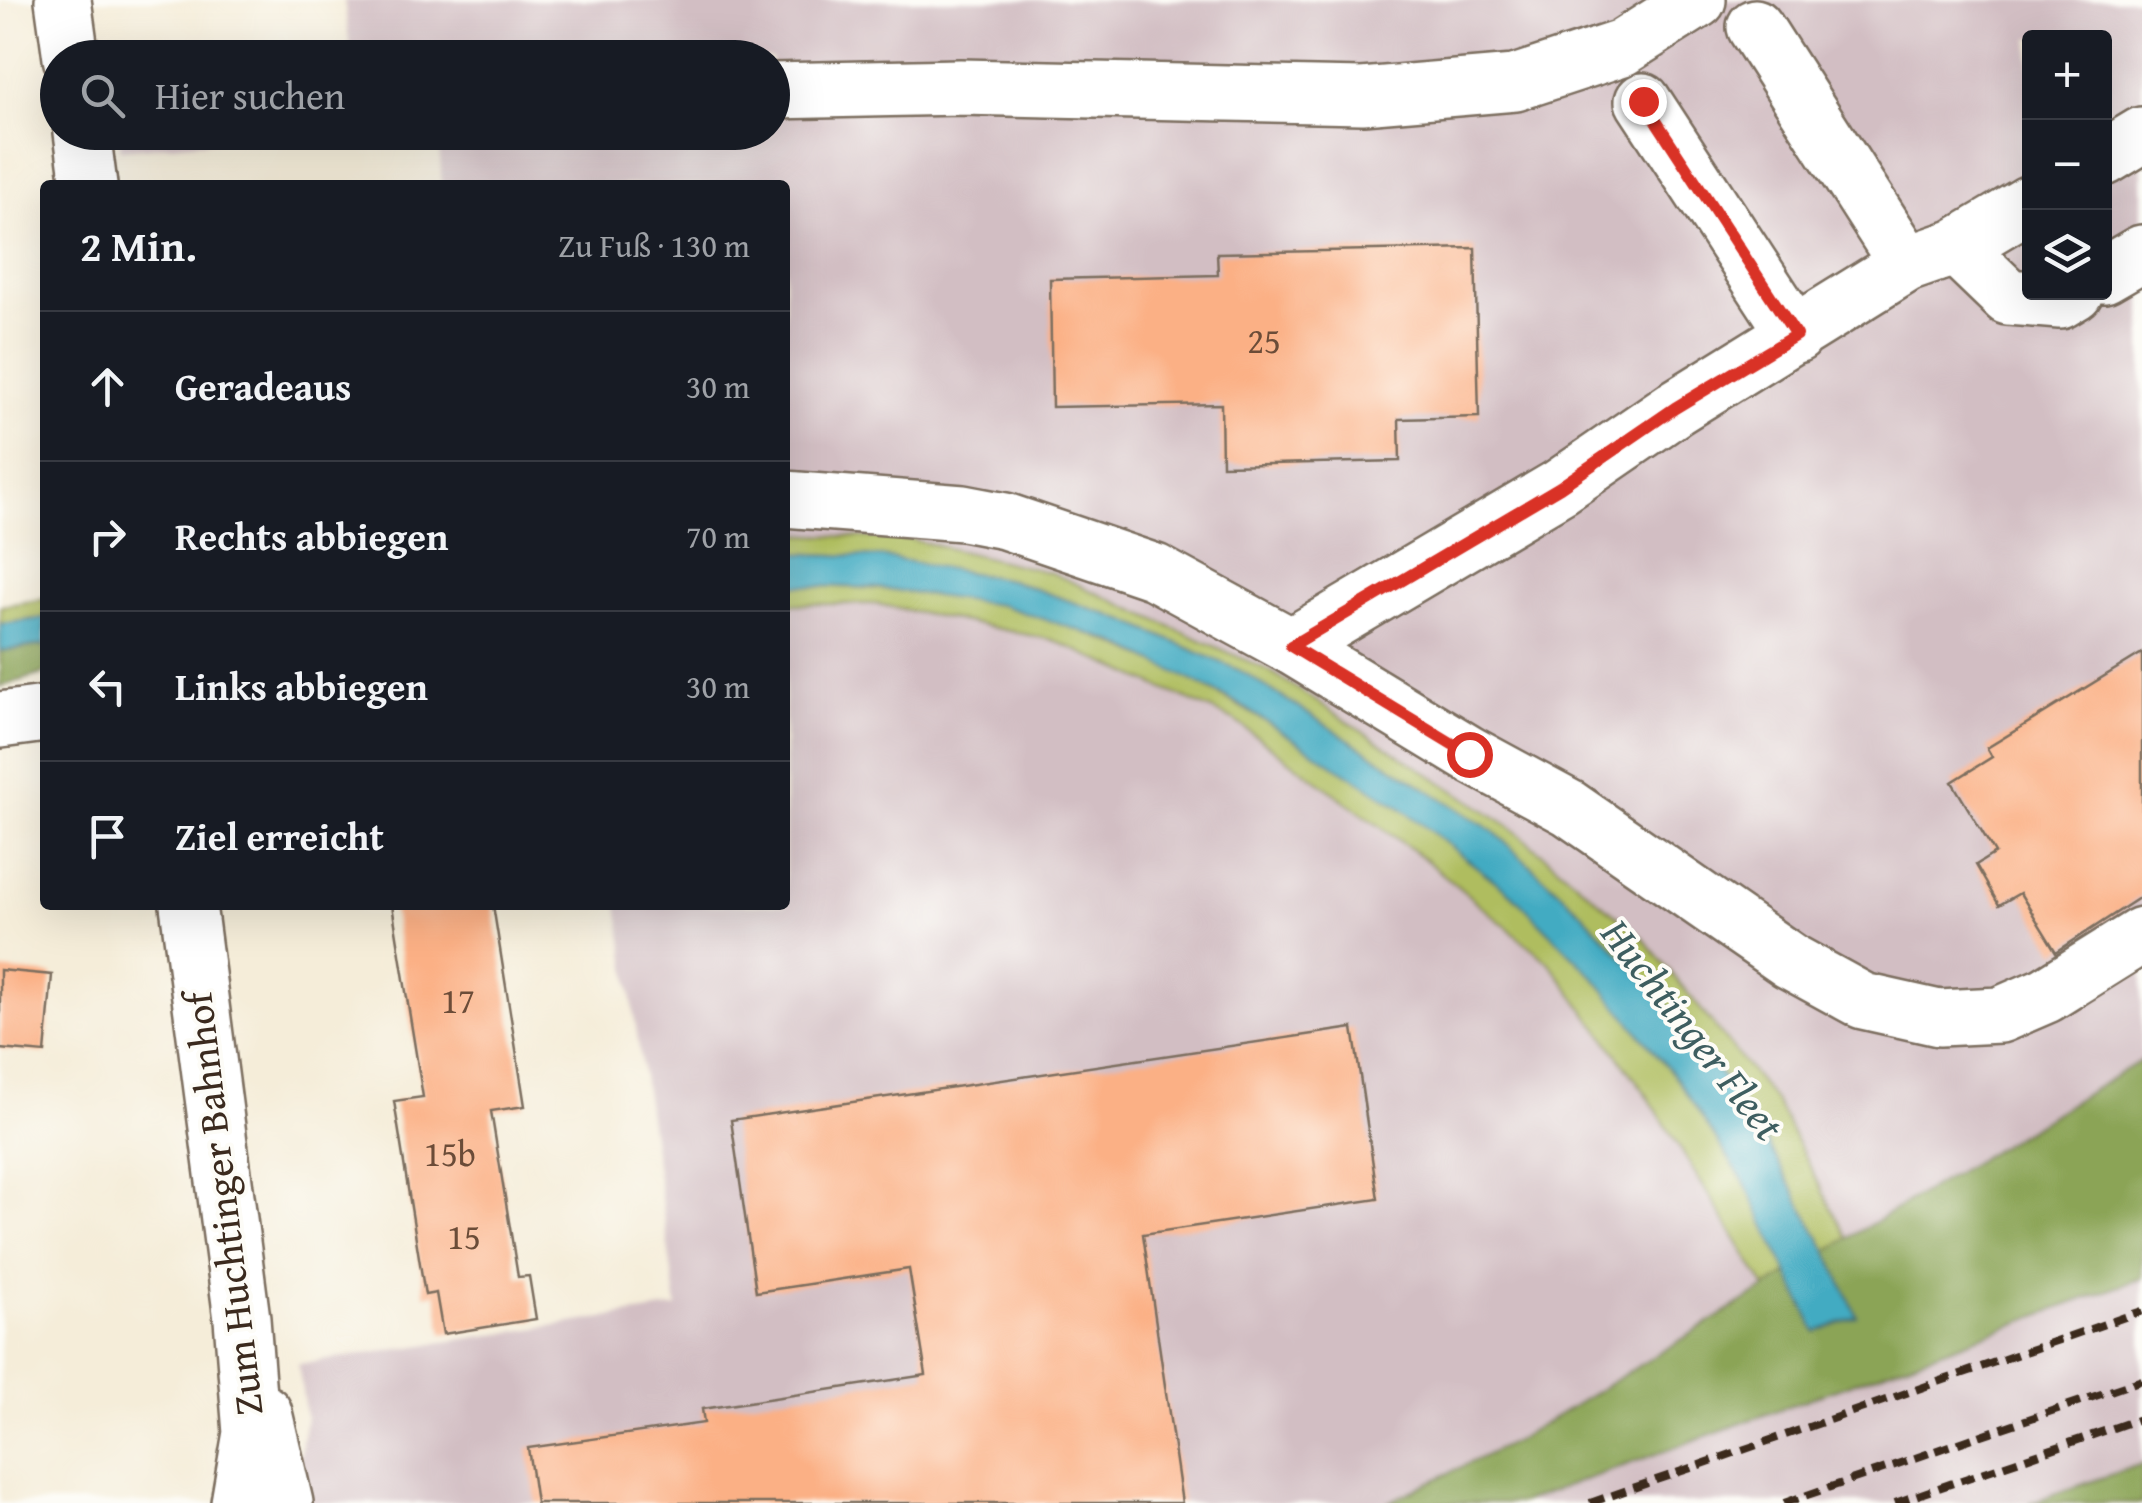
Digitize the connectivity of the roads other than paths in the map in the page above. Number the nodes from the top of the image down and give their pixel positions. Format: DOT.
graph roads {
  1 [pos="63,0"];
  2 [pos="1698,0"];
  3 [pos="1755,27"];
  4 [pos="69,40"];
  5 [pos="790,91"];
  6 [pos="1643,101"];
  7 [pos="2142,136"];
  8 [pos="84,150"];
  9 [pos="2112,153"];
  10 [pos="88,180"];
  11 [pos="2022,207"];
  12 [pos="2142,253"];
  13 [pos="1932,255"];
  14 [pos="2112,270"];
  15 [pos="2022,297"];
  16 [pos="1796,335"];
  17 [pos="790,499"];
  18 [pos="1291,646"];
  19 [pos="40,715"];
  20 [pos="0,720"];
  21 [pos="189,910"];
  22 [pos="2142,935"];
  23 [pos="242,1319"];
  24 [pos="240,1503"];
  25 [pos="285,1503"];
  1 -- 4 [label="street"];
  2 -- 5 [label="street"];
  3 -- 13 [label="street"];
  6 -- 16 [label="street"];
  7 -- 9 [label="street"];
  8 -- 10 [label="street"];
  11 -- 13 [label="street"];
  12 -- 14 [label="street"];
  13 -- 15 [label="street"];
  13 -- 16 [label="street"];
  16 -- 18 [label="street"];
  17 -- 18 [label="street"];
  18 -- 22 [label="street"];
  19 -- 20 [label="street"];
  21 -- 23 [label="street, Zum Huchtinger Bahnhof"];
  23 -- 24 [label="street, Zum Huchtinger Bahnhof"];
  23 -- 25 [label="street"];
}
